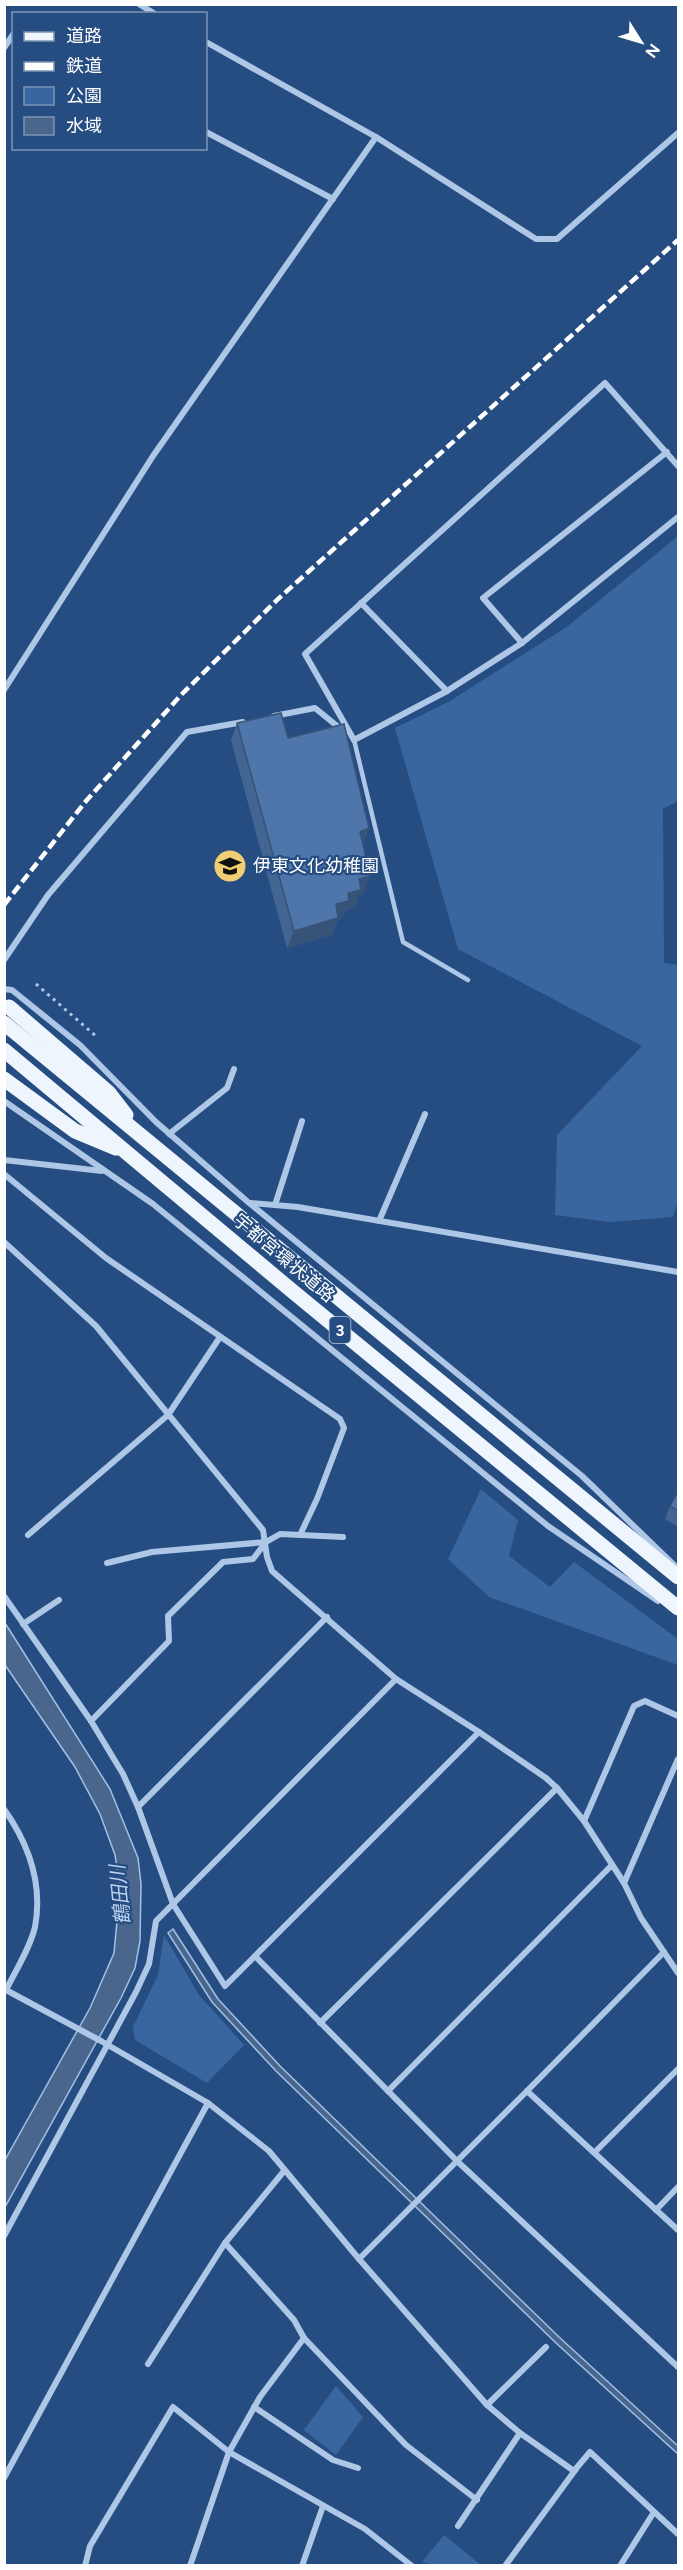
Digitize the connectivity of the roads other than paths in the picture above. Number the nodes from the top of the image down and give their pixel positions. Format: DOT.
graph roads {
  1 [pos="139,4"];
  2 [pos="152,12"];
  3 [pos="207,43"];
  4 [pos="207,133"];
  5 [pos="678,133"];
  6 [pos="376,137"];
  7 [pos="333,200"];
  8 [pos="667,452"];
  9 [pos="678,466"];
  10 [pos="678,517"];
  11 [pos="361,603"];
  12 [pos="522,644"];
  13 [pos="4,690"];
  14 [pos="447,691"];
  15 [pos="269,717"];
  16 [pos="245,721"];
  17 [pos="354,740"];
  18 [pos="4,960"];
  19 [pos="468,980"];
  20 [pos="4,990"];
  21 [pos="9,1007"];
  22 [pos="4,1023"];
  23 [pos="4,1050"];
  24 [pos="234,1069"];
  25 [pos="4,1079"];
  26 [pos="4,1101"];
  27 [pos="425,1114"];
  28 [pos="302,1121"];
  29 [pos="170,1134"];
  30 [pos="142,1136"];
  31 [pos="129,1154"];
  32 [pos="4,1160"];
  33 [pos="105,1171"];
  34 [pos="4,1174"];
  35 [pos="248,1203"];
  36 [pos="274,1205"];
  37 [pos="379,1221"];
  38 [pos="4,1242"];
  39 [pos="678,1272"];
  40 [pos="220,1337"];
  41 [pos="168,1415"];
  42 [pos="28,1534"];
  43 [pos="300,1535"];
  44 [pos="343,1537"];
  45 [pos="266,1542"];
  46 [pos="107,1563"];
  47 [pos="678,1569"];
  48 [pos="678,1577"];
  49 [pos="4,1596"];
  50 [pos="59,1600"];
  51 [pos="678,1608"];
  52 [pos="678,1614"];
  53 [pos="327,1617"];
  54 [pos="23,1624"];
  55 [pos="396,1679"];
  56 [pos="678,1716"];
  57 [pos="91,1721"];
  58 [pos="479,1732"];
  59 [pos="678,1759"];
  60 [pos="557,1788"];
  61 [pos="138,1807"];
  62 [pos="4,1809"];
  63 [pos="584,1821"];
  64 [pos="611,1866"];
  65 [pos="624,1883"];
  66 [pos="173,1904"];
  67 [pos="664,1952"];
  68 [pos="255,1956"];
  69 [pos="678,1972"];
  70 [pos="5,1991"];
  71 [pos="320,2023"];
  72 [pos="108,2045"];
  73 [pos="678,2069"];
  74 [pos="388,2091"];
  75 [pos="527,2091"];
  76 [pos="208,2103"];
  77 [pos="595,2152"];
  78 [pos="457,2161"];
  79 [pos="284,2171"];
  80 [pos="678,2187"];
  81 [pos="656,2210"];
  82 [pos="678,2230"];
  83 [pos="4,2236"];
  84 [pos="225,2243"];
  85 [pos="359,2259"];
  86 [pos="304,2338"];
  87 [pos="546,2347"];
  88 [pos="148,2364"];
  89 [pos="678,2367"];
  90 [pos="487,2405"];
  91 [pos="254,2407"];
  92 [pos="520,2433"];
  93 [pos="229,2452"];
  94 [pos="580,2464"];
  95 [pos="358,2468"];
  96 [pos="4,2478"];
  97 [pos="477,2500"];
  98 [pos="323,2506"];
  99 [pos="654,2512"];
  100 [pos="458,2526"];
  101 [pos="678,2534"];
  102 [pos="85,2565"];
  103 [pos="190,2565"];
  104 [pos="302,2565"];
  105 [pos="411,2565"];
  106 [pos="506,2565"];
  107 [pos="620,2565"];
  1 -- 2 [label="street"];
  3 -- 6 [label="street"];
  4 -- 7 [label="street"];
  5 -- 6 [label="street"];
  6 -- 7 [label="street"];
  7 -- 13 [label="street"];
  8 -- 9 [label="street"];
  8 -- 11 [label="street"];
  8 -- 12 [label="street"];
  10 -- 12 [label="street"];
  11 -- 14 [label="street"];
  11 -- 17 [label="street"];
  12 -- 14 [label="street"];
  14 -- 17 [label="street"];
  15 -- 17 [label="street"];
  16 -- 18 [label="street"];
  17 -- 19 [label="lane"];
  20 -- 29 [label="street"];
  21 -- 30 [label="main road, 3"];
  22 -- 30 [label="main road, 宇都宮環状道路 / 3"];
  23 -- 31 [label="main road, 宇都宮環状道路 / 3"];
  24 -- 29 [label="street"];
  25 -- 31 [label="main road, 3"];
  26 -- 33 [label="street"];
  27 -- 37 [label="street"];
  28 -- 36 [label="street"];
  29 -- 35 [label="street"];
  30 -- 48 [label="main road, 宇都宮環状道路 / 3"];
  31 -- 51 [label="main road, 宇都宮環状道路 / 3"];
  32 -- 33 [label="street"];
  33 -- 52 [label="street"];
  34 -- 40 [label="street"];
  35 -- 36 [label="street"];
  35 -- 47 [label="street"];
  36 -- 37 [label="street"];
  37 -- 39 [label="street"];
  38 -- 41 [label="street"];
  40 -- 41 [label="street"];
  40 -- 43 [label="street"];
  41 -- 42 [label="street"];
  41 -- 45 [label="street"];
  43 -- 44 [label="street"];
  43 -- 45 [label="street"];
  45 -- 46 [label="street"];
  45 -- 53 [label="street"];
  45 -- 57 [label="street"];
  49 -- 54 [label="street"];
  50 -- 54 [label="street"];
  53 -- 55 [label="street"];
  53 -- 61 [label="street"];
  54 -- 57 [label="street"];
  55 -- 58 [label="street"];
  55 -- 66 [label="street"];
  56 -- 63 [label="street"];
  57 -- 61 [label="street"];
  58 -- 60 [label="street"];
  58 -- 68 [label="street"];
  59 -- 65 [label="street"];
  60 -- 63 [label="street"];
  60 -- 71 [label="street"];
  61 -- 66 [label="street"];
  62 -- 70 [label="street"];
  63 -- 64 [label="street"];
  64 -- 65 [label="street"];
  64 -- 74 [label="street"];
  65 -- 67 [label="street"];
  66 -- 68 [label="street"];
  66 -- 72 [label="street"];
  67 -- 69 [label="street"];
  67 -- 75 [label="street"];
  68 -- 71 [label="street"];
  70 -- 72 [label="street"];
  71 -- 74 [label="street"];
  72 -- 76 [label="street"];
  72 -- 83 [label="street"];
  73 -- 77 [label="street"];
  74 -- 78 [label="street"];
  75 -- 77 [label="street"];
  75 -- 78 [label="street"];
  76 -- 79 [label="street"];
  76 -- 96 [label="street"];
  77 -- 81 [label="street"];
  78 -- 85 [label="street"];
  78 -- 89 [label="street"];
  79 -- 84 [label="street"];
  79 -- 85 [label="street"];
  80 -- 81 [label="street"];
  81 -- 82 [label="street"];
  84 -- 86 [label="street"];
  84 -- 88 [label="street"];
  85 -- 90 [label="street"];
  86 -- 91 [label="street"];
  86 -- 97 [label="street"];
  87 -- 90 [label="street"];
  90 -- 92 [label="street"];
  91 -- 93 [label="street"];
  91 -- 95 [label="street"];
  92 -- 94 [label="street"];
  92 -- 97 [label="street"];
  93 -- 98 [label="street"];
  93 -- 102 [label="street"];
  93 -- 103 [label="street"];
  94 -- 99 [label="street"];
  94 -- 106 [label="street"];
  97 -- 100 [label="street"];
  98 -- 104 [label="street"];
  98 -- 105 [label="street"];
  99 -- 101 [label="street"];
  99 -- 107 [label="street"];
}
